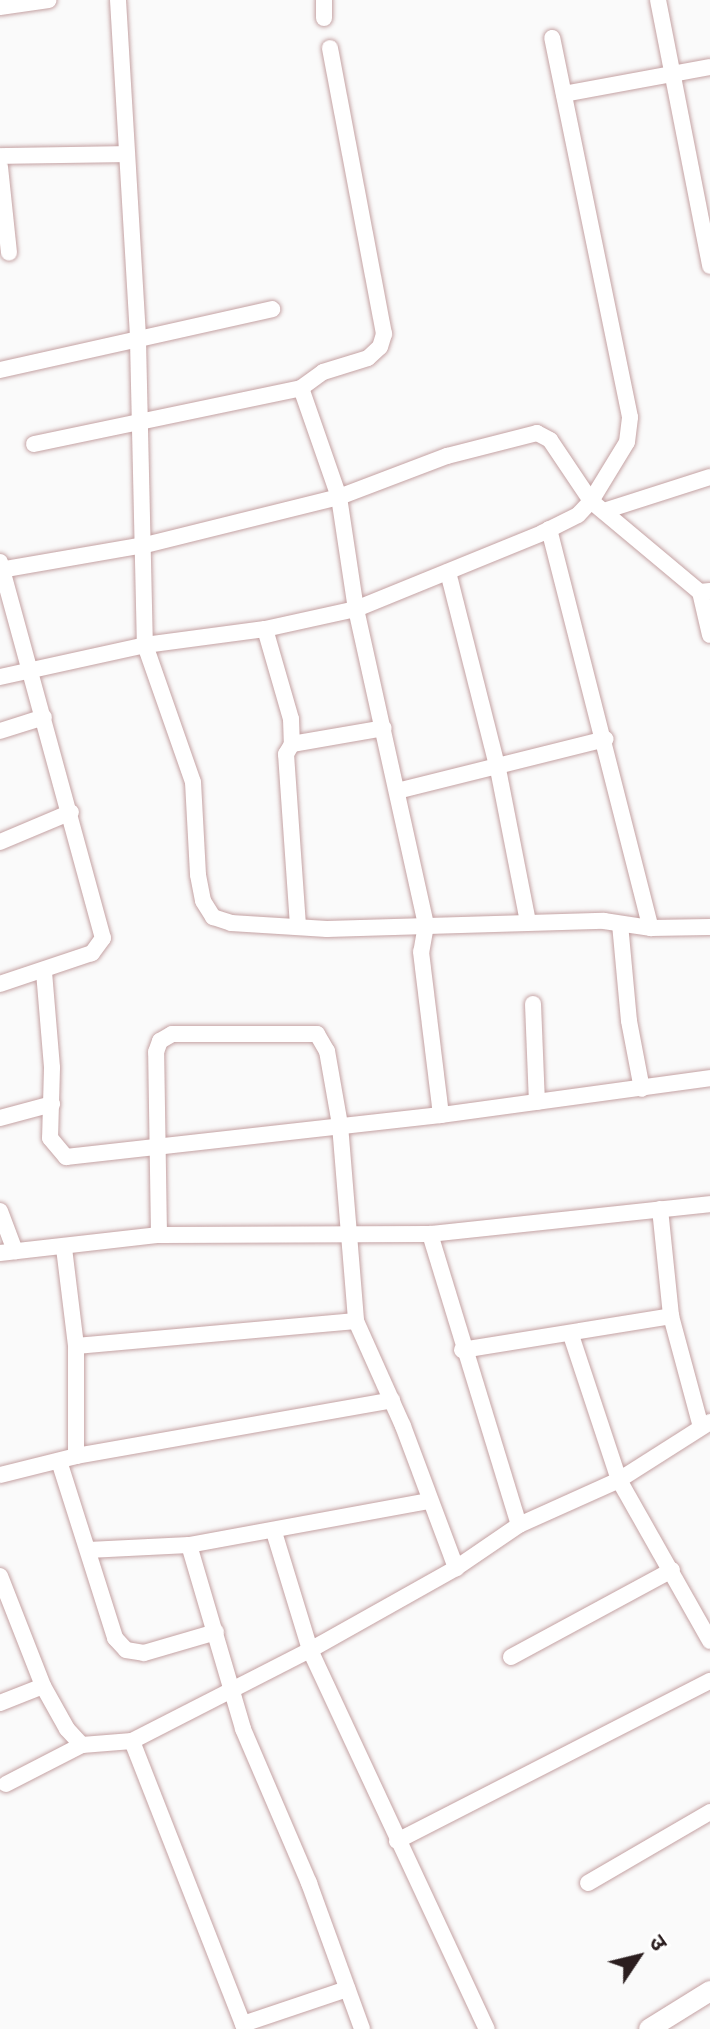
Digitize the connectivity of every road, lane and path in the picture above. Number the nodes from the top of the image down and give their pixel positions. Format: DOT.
graph roads {
  1 [pos="49,0"];
  2 [pos="118,0"];
  3 [pos="324,0"];
  4 [pos="658,0"];
  5 [pos="0,7"];
  6 [pos="324,18"];
  7 [pos="552,38"];
  8 [pos="330,48"];
  9 [pos="710,67"];
  10 [pos="676,75"];
  11 [pos="564,94"];
  12 [pos="124,154"];
  13 [pos="0,156"];
  14 [pos="0,167"];
  15 [pos="9,253"];
  16 [pos="710,266"];
  17 [pos="272,309"];
  18 [pos="138,341"];
  19 [pos="0,370"];
  20 [pos="301,388"];
  21 [pos="136,422"];
  22 [pos="34,444"];
  23 [pos="710,477"];
  24 [pos="339,497"];
  25 [pos="598,506"];
  26 [pos="549,529"];
  27 [pos="145,545"];
  28 [pos="1,567"];
  29 [pos="448,572"];
  30 [pos="705,591"];
  31 [pos="356,609"];
  32 [pos="265,629"];
  33 [pos="710,635"];
  34 [pos="145,645"];
  35 [pos="28,671"];
  36 [pos="0,677"];
  37 [pos="44,717"];
  38 [pos="384,728"];
  39 [pos="0,731"];
  40 [pos="606,739"];
  41 [pos="292,744"];
  42 [pos="498,769"];
  43 [pos="397,791"];
  44 [pos="71,812"];
  45 [pos="0,842"];
  46 [pos="528,922"];
  47 [pos="620,924"];
  48 [pos="298,925"];
  49 [pos="426,925"];
  50 [pos="710,927"];
  51 [pos="651,928"];
  52 [pos="44,972"];
  53 [pos="0,984"];
  54 [pos="533,1004"];
  55 [pos="710,1078"];
  56 [pos="642,1089"];
  57 [pos="537,1102"];
  58 [pos="52,1104"];
  59 [pos="441,1115"];
  60 [pos="0,1118"];
  61 [pos="340,1125"];
  62 [pos="159,1144"];
  63 [pos="710,1204"];
  64 [pos="660,1209"];
  65 [pos="0,1211"];
  66 [pos="430,1234"];
  67 [pos="159,1235"];
  68 [pos="351,1237"];
  69 [pos="64,1248"];
  70 [pos="7,1252"];
  71 [pos="671,1316"];
  72 [pos="356,1321"];
  73 [pos="571,1335"];
  74 [pos="76,1346"];
  75 [pos="462,1350"];
  76 [pos="392,1400"];
  77 [pos="705,1425"];
  78 [pos="76,1456"];
  79 [pos="59,1461"];
  80 [pos="0,1475"];
  81 [pos="619,1480"];
  82 [pos="428,1501"];
  83 [pos="519,1525"];
  84 [pos="274,1532"];
  85 [pos="189,1545"];
  86 [pos="88,1550"];
  87 [pos="456,1568"];
  88 [pos="672,1570"];
  89 [pos="0,1576"];
  90 [pos="216,1632"];
  91 [pos="710,1641"];
  92 [pos="310,1650"];
  93 [pos="511,1657"];
  94 [pos="710,1681"];
  95 [pos="43,1686"];
  96 [pos="232,1686"];
  97 [pos="0,1703"];
  98 [pos="132,1741"];
  99 [pos="82,1745"];
  100 [pos="6,1784"];
  101 [pos="710,1812"];
  102 [pos="397,1841"];
  103 [pos="588,1883"];
  104 [pos="347,1989"];
  105 [pos="710,1991"];
  106 [pos="244,2026"];
  107 [pos="362,2029"];
  108 [pos="487,2029"];
  109 [pos="649,2029"];
  1 -- 5 [label="street"];
  2 -- 12 [label="street"];
  3 -- 6 [label="street"];
  4 -- 10 [label="street"];
  7 -- 11 [label="street"];
  8 -- 20 [label="street"];
  9 -- 10 [label="street"];
  10 -- 11 [label="street"];
  10 -- 16 [label="street"];
  11 -- 25 [label="street"];
  12 -- 13 [label="street"];
  12 -- 18 [label="street"];
  14 -- 15 [label="street"];
  17 -- 18 [label="street"];
  18 -- 19 [label="street"];
  18 -- 21 [label="street"];
  20 -- 21 [label="street"];
  20 -- 24 [label="street"];
  21 -- 22 [label="street"];
  21 -- 27 [label="street"];
  23 -- 25 [label="street"];
  24 -- 25 [label="street"];
  24 -- 27 [label="street"];
  24 -- 31 [label="street"];
  25 -- 26 [label="street"];
  25 -- 30 [label="street"];
  26 -- 29 [label="street"];
  26 -- 40 [label="street"];
  27 -- 28 [label="street"];
  27 -- 34 [label="street"];
  28 -- 35 [label="street"];
  29 -- 31 [label="street"];
  29 -- 42 [label="street"];
  30 -- 33 [label="street"];
  31 -- 32 [label="street"];
  31 -- 38 [label="street"];
  32 -- 34 [label="street"];
  32 -- 41 [label="street"];
  34 -- 35 [label="street"];
  34 -- 48 [label="street"];
  35 -- 36 [label="street"];
  35 -- 37 [label="street"];
  37 -- 39 [label="street"];
  37 -- 44 [label="street"];
  38 -- 41 [label="street"];
  38 -- 43 [label="street"];
  40 -- 42 [label="street"];
  40 -- 51 [label="street"];
  41 -- 48 [label="street"];
  42 -- 43 [label="street"];
  42 -- 46 [label="street"];
  43 -- 49 [label="street"];
  44 -- 45 [label="street"];
  44 -- 52 [label="street"];
  46 -- 47 [label="street"];
  46 -- 49 [label="street"];
  47 -- 51 [label="street"];
  47 -- 56 [label="street"];
  48 -- 49 [label="street"];
  49 -- 59 [label="street"];
  50 -- 51 [label="street"];
  52 -- 53 [label="street"];
  52 -- 58 [label="street"];
  54 -- 57 [label="street"];
  55 -- 56 [label="street"];
  56 -- 57 [label="street"];
  57 -- 59 [label="street"];
  58 -- 60 [label="street"];
  58 -- 62 [label="street"];
  59 -- 61 [label="street"];
  61 -- 62 [label="street"];
  61 -- 62 [label="street"];
  61 -- 68 [label="street"];
  62 -- 67 [label="street"];
  63 -- 64 [label="street"];
  64 -- 66 [label="street"];
  64 -- 71 [label="street"];
  65 -- 70 [label="street"];
  66 -- 68 [label="street"];
  66 -- 75 [label="street"];
  67 -- 68 [label="street"];
  67 -- 69 [label="street"];
  68 -- 72 [label="street"];
  69 -- 70 [label="street"];
  69 -- 74 [label="street"];
  71 -- 73 [label="street"];
  71 -- 77 [label="street"];
  72 -- 74 [label="street"];
  72 -- 76 [label="street"];
  73 -- 75 [label="street"];
  73 -- 81 [label="street"];
  74 -- 78 [label="street"];
  75 -- 83 [label="street"];
  76 -- 78 [label="street"];
  76 -- 82 [label="street"];
  77 -- 81 [label="street"];
  78 -- 79 [label="street"];
  79 -- 80 [label="street"];
  79 -- 86 [label="street"];
  81 -- 83 [label="street"];
  81 -- 88 [label="street"];
  82 -- 84 [label="street"];
  82 -- 87 [label="street"];
  83 -- 87 [label="street"];
  84 -- 85 [label="street"];
  84 -- 92 [label="street"];
  85 -- 86 [label="street"];
  85 -- 90 [label="street"];
  86 -- 90 [label="street"];
  87 -- 92 [label="street"];
  88 -- 91 [label="street"];
  88 -- 93 [label="street"];
  89 -- 95 [label="street"];
  90 -- 96 [label="street"];
  92 -- 96 [label="street"];
  92 -- 102 [label="street"];
  94 -- 102 [label="street"];
  95 -- 97 [label="street"];
  95 -- 99 [label="street"];
  96 -- 98 [label="street"];
  96 -- 104 [label="street"];
  98 -- 99 [label="street"];
  98 -- 106 [label="street"];
  99 -- 100 [label="street"];
  101 -- 103 [label="street"];
  102 -- 108 [label="street"];
  104 -- 106 [label="street"];
  104 -- 107 [label="street"];
  105 -- 109 [label="street"];
}
